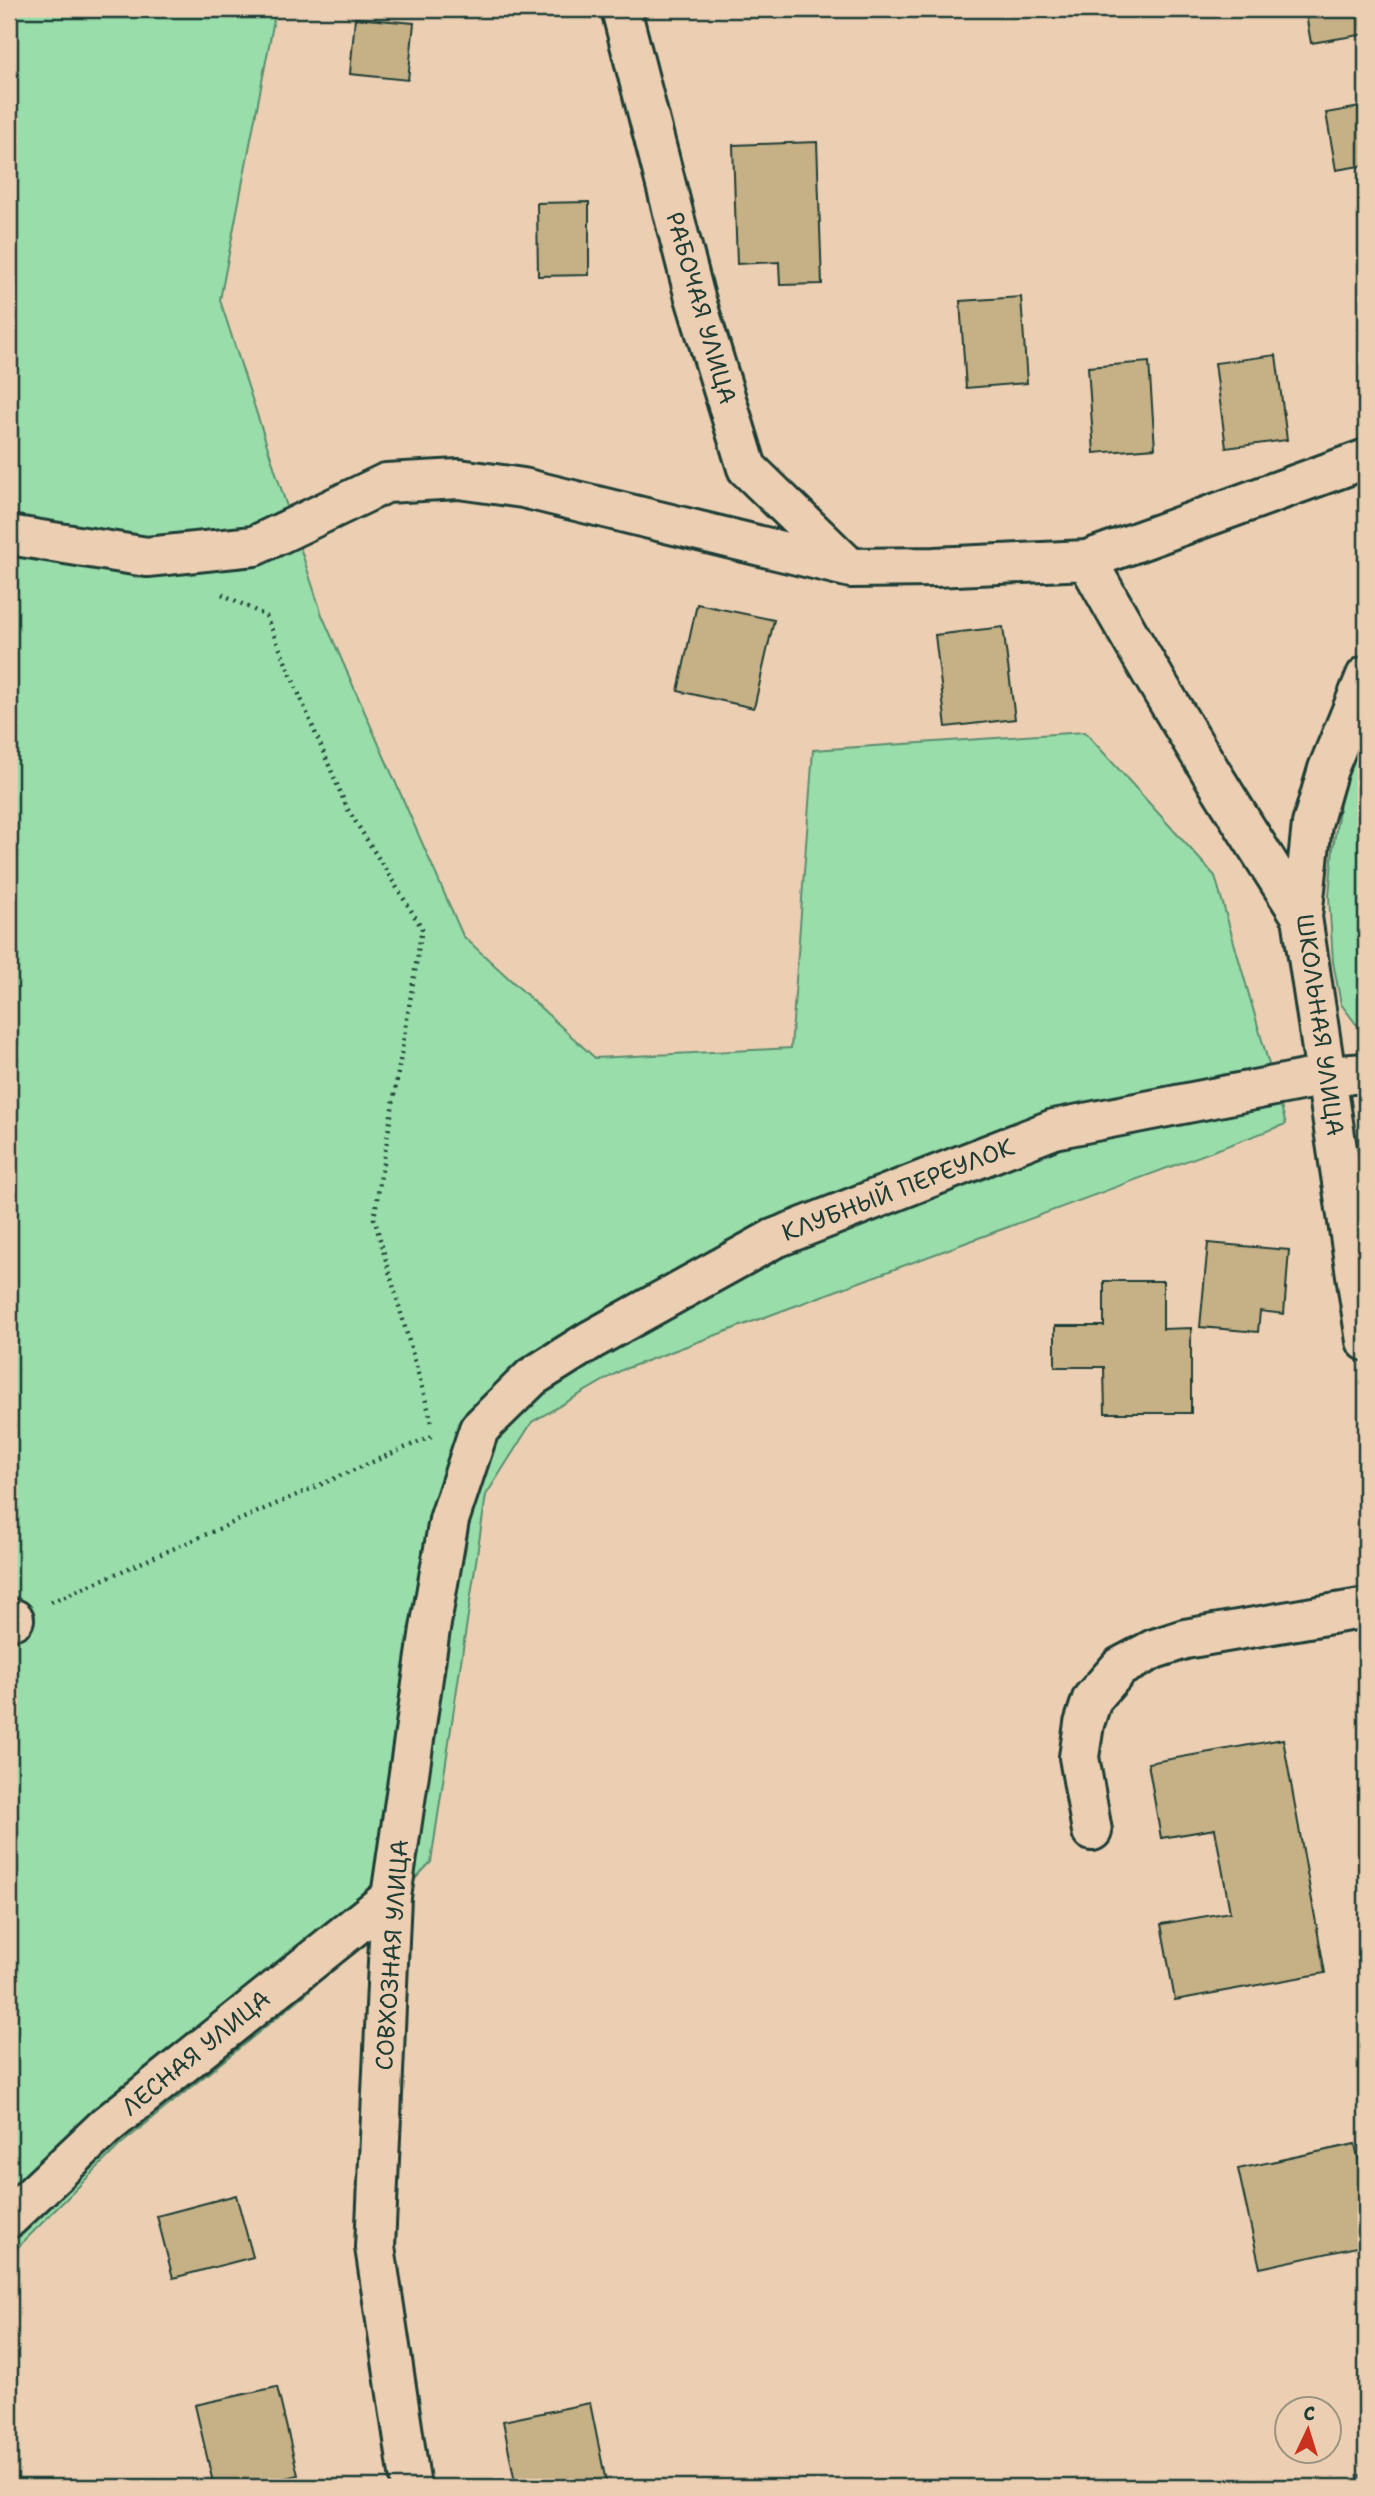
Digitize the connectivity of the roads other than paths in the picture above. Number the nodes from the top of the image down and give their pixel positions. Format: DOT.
graph roads {
  1 [pos="621,9"];
  2 [pos="1366,460"];
  3 [pos="9,536"];
  4 [pos="1087,560"];
  5 [pos="851,568"];
  6 [pos="1366,676"];
  7 [pos="1302,917"];
  8 [pos="1366,1073"];
  9 [pos="1325,1076"];
  10 [pos="1366,1341"];
  11 [pos="479,1429"];
  12 [pos="1366,1608"];
  13 [pos="1092,1831"];
  14 [pos="391,1897"];
  15 [pos="9,2218"];
  16 [pos="411,2487"];
  1 -- 5 [label="street, РАБОЧАЯ УЛИЦА"];
  2 -- 4 [label="street"];
  3 -- 5 [label="street"];
  4 -- 5 [label="street"];
  4 -- 7 [label="street"];
  6 -- 7 [label="street, ШКОЛЬНАЯ УЛИЦА"];
  7 -- 9 [label="street, ШКОЛЬНАЯ УЛИЦА"];
  8 -- 9 [label="street, КЛУБНЫЙ ПЕРЕУЛОК"];
  9 -- 10 [label="street, ШКОЛЬНАЯ УЛИЦА"];
  9 -- 11 [label="street, КЛУБНЫЙ ПЕРЕУЛОК"];
  11 -- 14 [label="street, СОВХОЗНАЯ УЛИЦА"];
  12 -- 13 [label="street"];
  14 -- 15 [label="street, ЛЕСНАЯ УЛИЦА"];
  14 -- 16 [label="street, СОВХОЗНАЯ УЛИЦА"];
}
